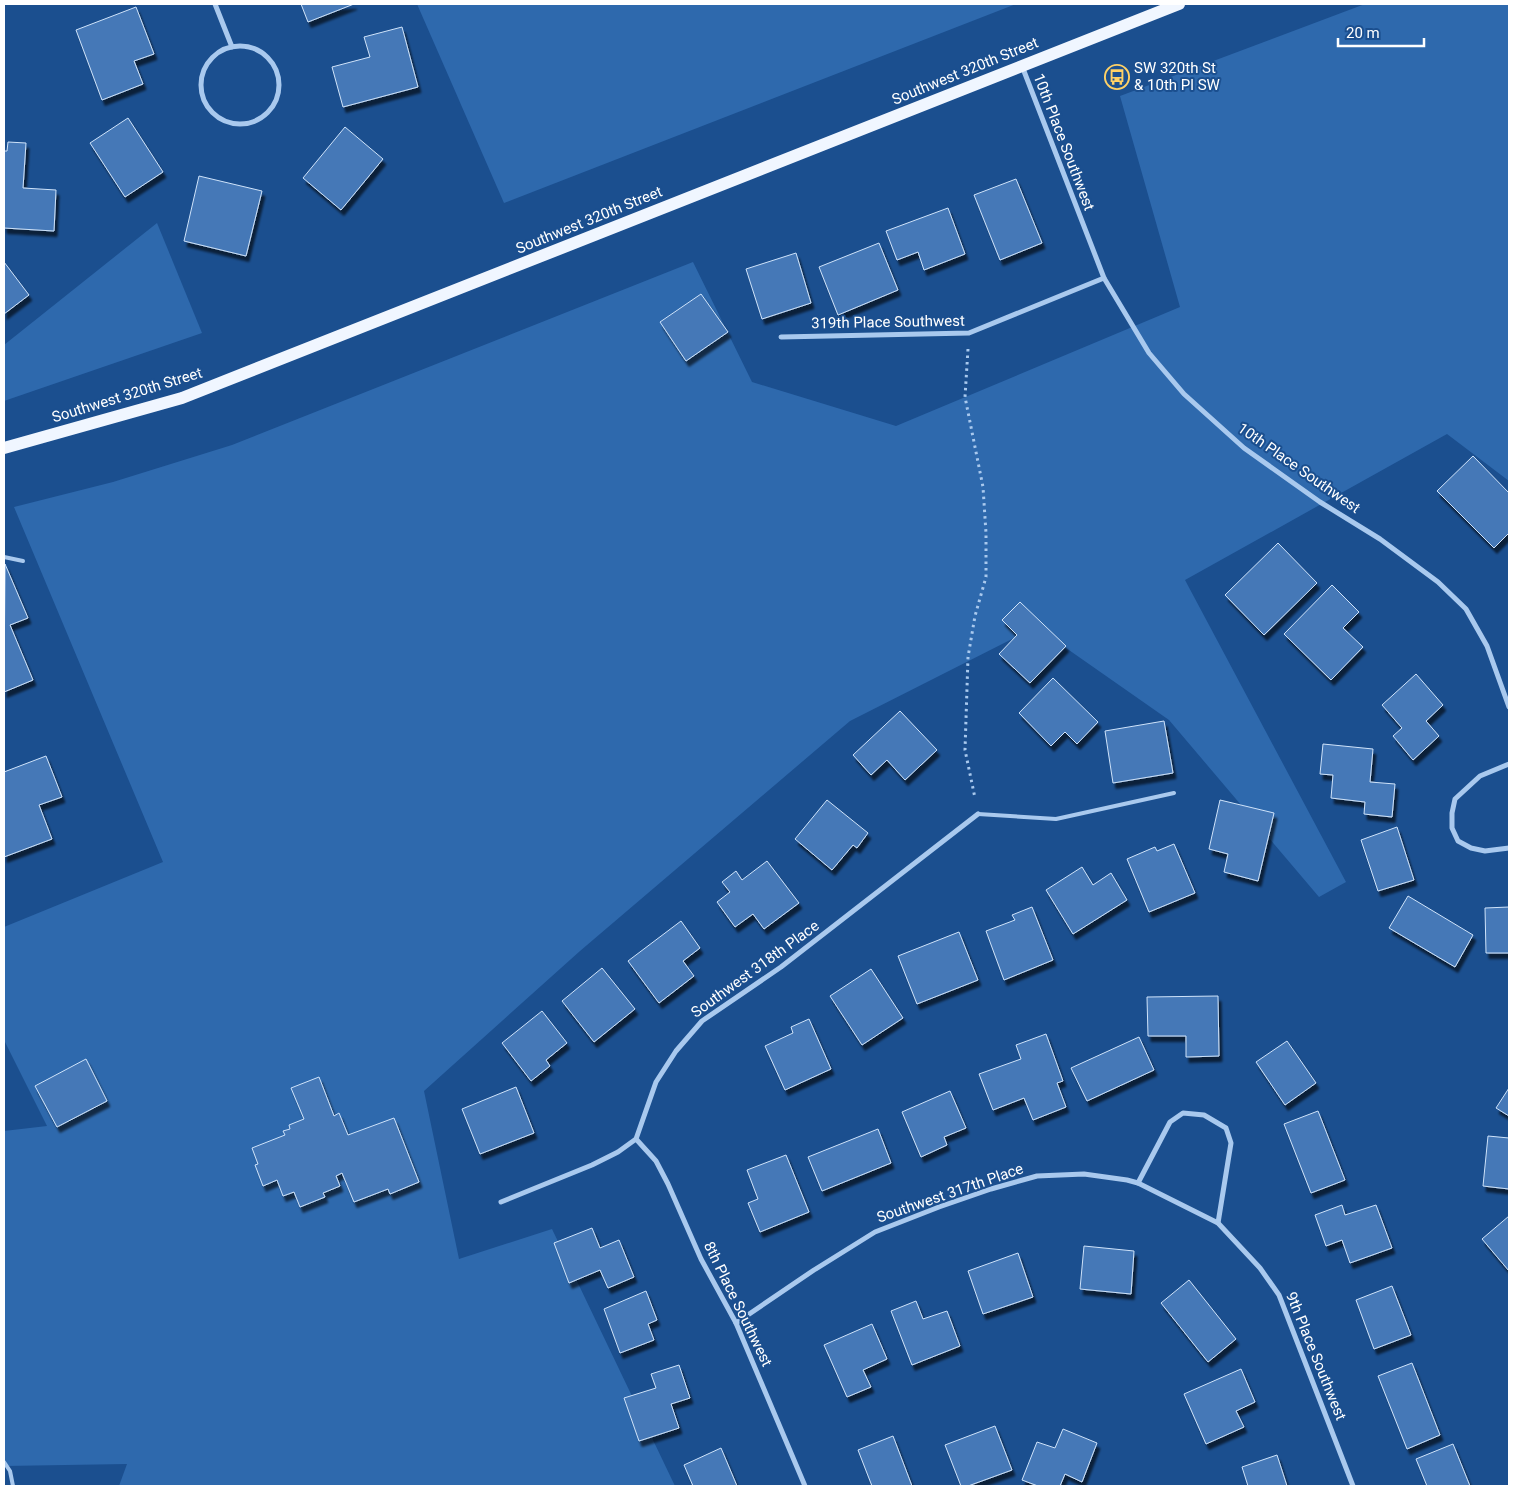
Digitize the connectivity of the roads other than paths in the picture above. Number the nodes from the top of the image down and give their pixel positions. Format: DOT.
graph roads {
  1 [pos="215,4"];
  2 [pos="1179,4"];
  3 [pos="232,47"];
  4 [pos="1022,66"];
  5 [pos="1104,278"];
  6 [pos="781,337"];
  7 [pos="4,448"];
  8 [pos="4,557"];
  9 [pos="23,561"];
  10 [pos="1509,707"];
  11 [pos="1509,764"];
  12 [pos="1174,793"];
  13 [pos="978,814"];
  14 [pos="1509,848"];
  15 [pos="636,1139"];
  16 [pos="1138,1183"];
  17 [pos="501,1202"];
  18 [pos="1218,1223"];
  19 [pos="736,1323"];
  20 [pos="4,1462"];
  21 [pos="13,1486"];
  22 [pos="805,1486"];
  23 [pos="1353,1486"];
  1 -- 3 [label="street"];
  2 -- 4 [label="main road, Southwest 320th Street"];
  3 -- 3 [label="street"];
  4 -- 5 [label="street, 10th Place Southwest"];
  4 -- 7 [label="main road, Southwest 320th Street"];
  5 -- 6 [label="street, 319th Place Southwest"];
  5 -- 10 [label="street, 10th Place Southwest"];
  8 -- 9 [label="lane"];
  11 -- 14 [label="street"];
  12 -- 13 [label="lane"];
  13 -- 15 [label="street, Southwest 318th Place"];
  15 -- 17 [label="street"];
  15 -- 19 [label="street, 8th Place Southwest"];
  16 -- 18 [label="street, 9th Place Southwest"];
  16 -- 18 [label="street"];
  16 -- 19 [label="street, Southwest 317th Place"];
  18 -- 23 [label="street, 9th Place Southwest"];
  19 -- 22 [label="street, 8th Place Southwest"];
  20 -- 21 [label="lane"];
}
